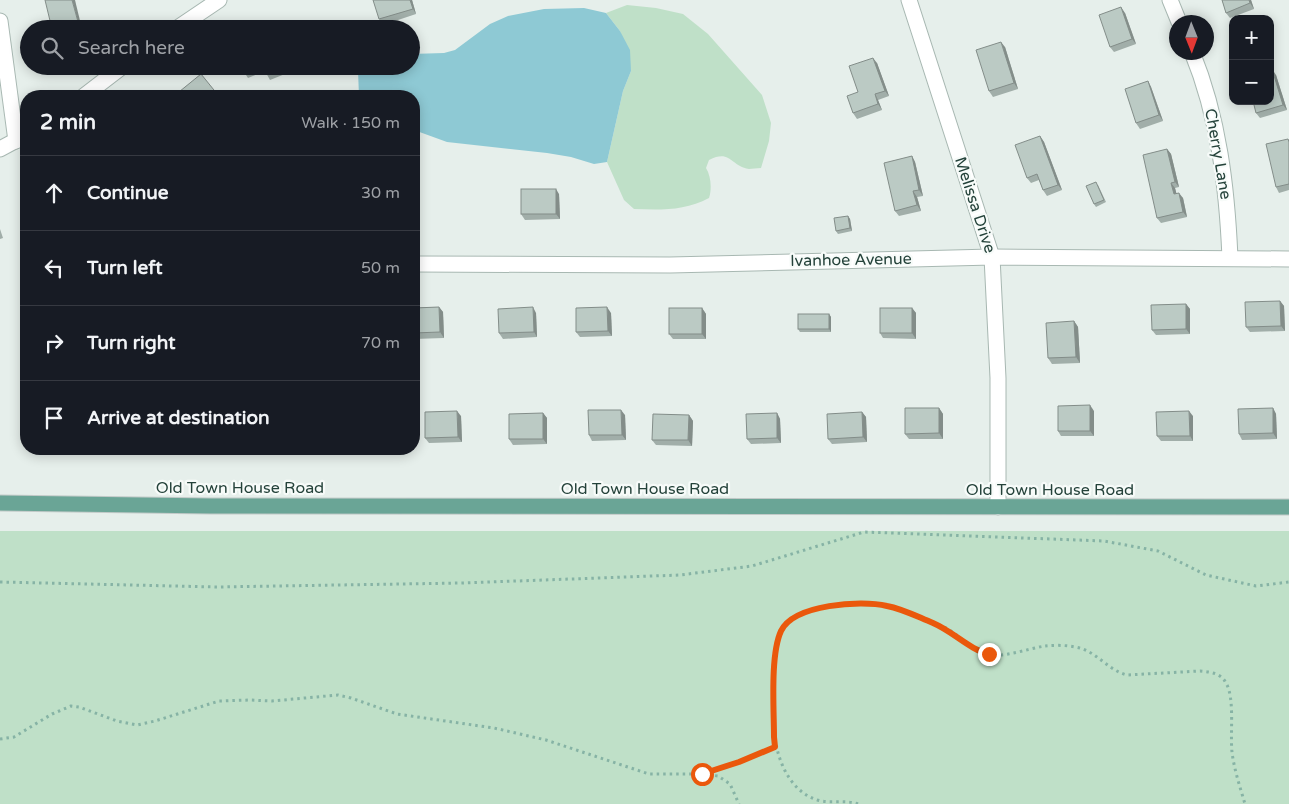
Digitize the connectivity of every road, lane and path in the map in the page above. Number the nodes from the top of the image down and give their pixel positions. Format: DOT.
graph roads {
  1 [pos="219,0"];
  2 [pos="909,0"];
  3 [pos="1170,0"];
  4 [pos="1177,15"];
  5 [pos="189,20"];
  6 [pos="0,21"];
  7 [pos="1195,60"];
  8 [pos="111,75"];
  9 [pos="92,90"];
  10 [pos="20,132"];
  11 [pos="20,139"];
  12 [pos="0,149"];
  13 [pos="992,257"];
  14 [pos="1230,258"];
  15 [pos="1289,259"];
  16 [pos="420,264"];
  17 [pos="0,503"];
  18 [pos="998,507"];
  19 [pos="1289,507"];
  20 [pos="0,582"];
  21 [pos="1289,582"];
  22 [pos="0,739"];
  23 [pos="775,747"];
  24 [pos="702,774"];
  25 [pos="740,804"];
  26 [pos="858,804"];
  27 [pos="1245,804"];
  1 -- 5 [label="street"];
  2 -- 13 [label="street, Melissa Drive"];
  3 -- 4 [label="street"];
  6 -- 10 [label="street"];
  7 -- 14 [label="street, Cherry Lane"];
  8 -- 9 [label="street"];
  11 -- 12 [label="street"];
  13 -- 14 [label="street, Ivanhoe Avenue"];
  13 -- 16 [label="street, Ivanhoe Avenue"];
  13 -- 18 [label="street, Melissa Drive"];
  14 -- 15 [label="street, Ivanhoe Avenue"];
  17 -- 18 [label="main road, Old Town House Road"];
  18 -- 19 [label="main road, Old Town House Road"];
  20 -- 21 [label="path"];
  22 -- 24 [label="path"];
  23 -- 24 [label="path"];
  23 -- 26 [label="path"];
  23 -- 27 [label="path"];
  24 -- 25 [label="path"];
}
